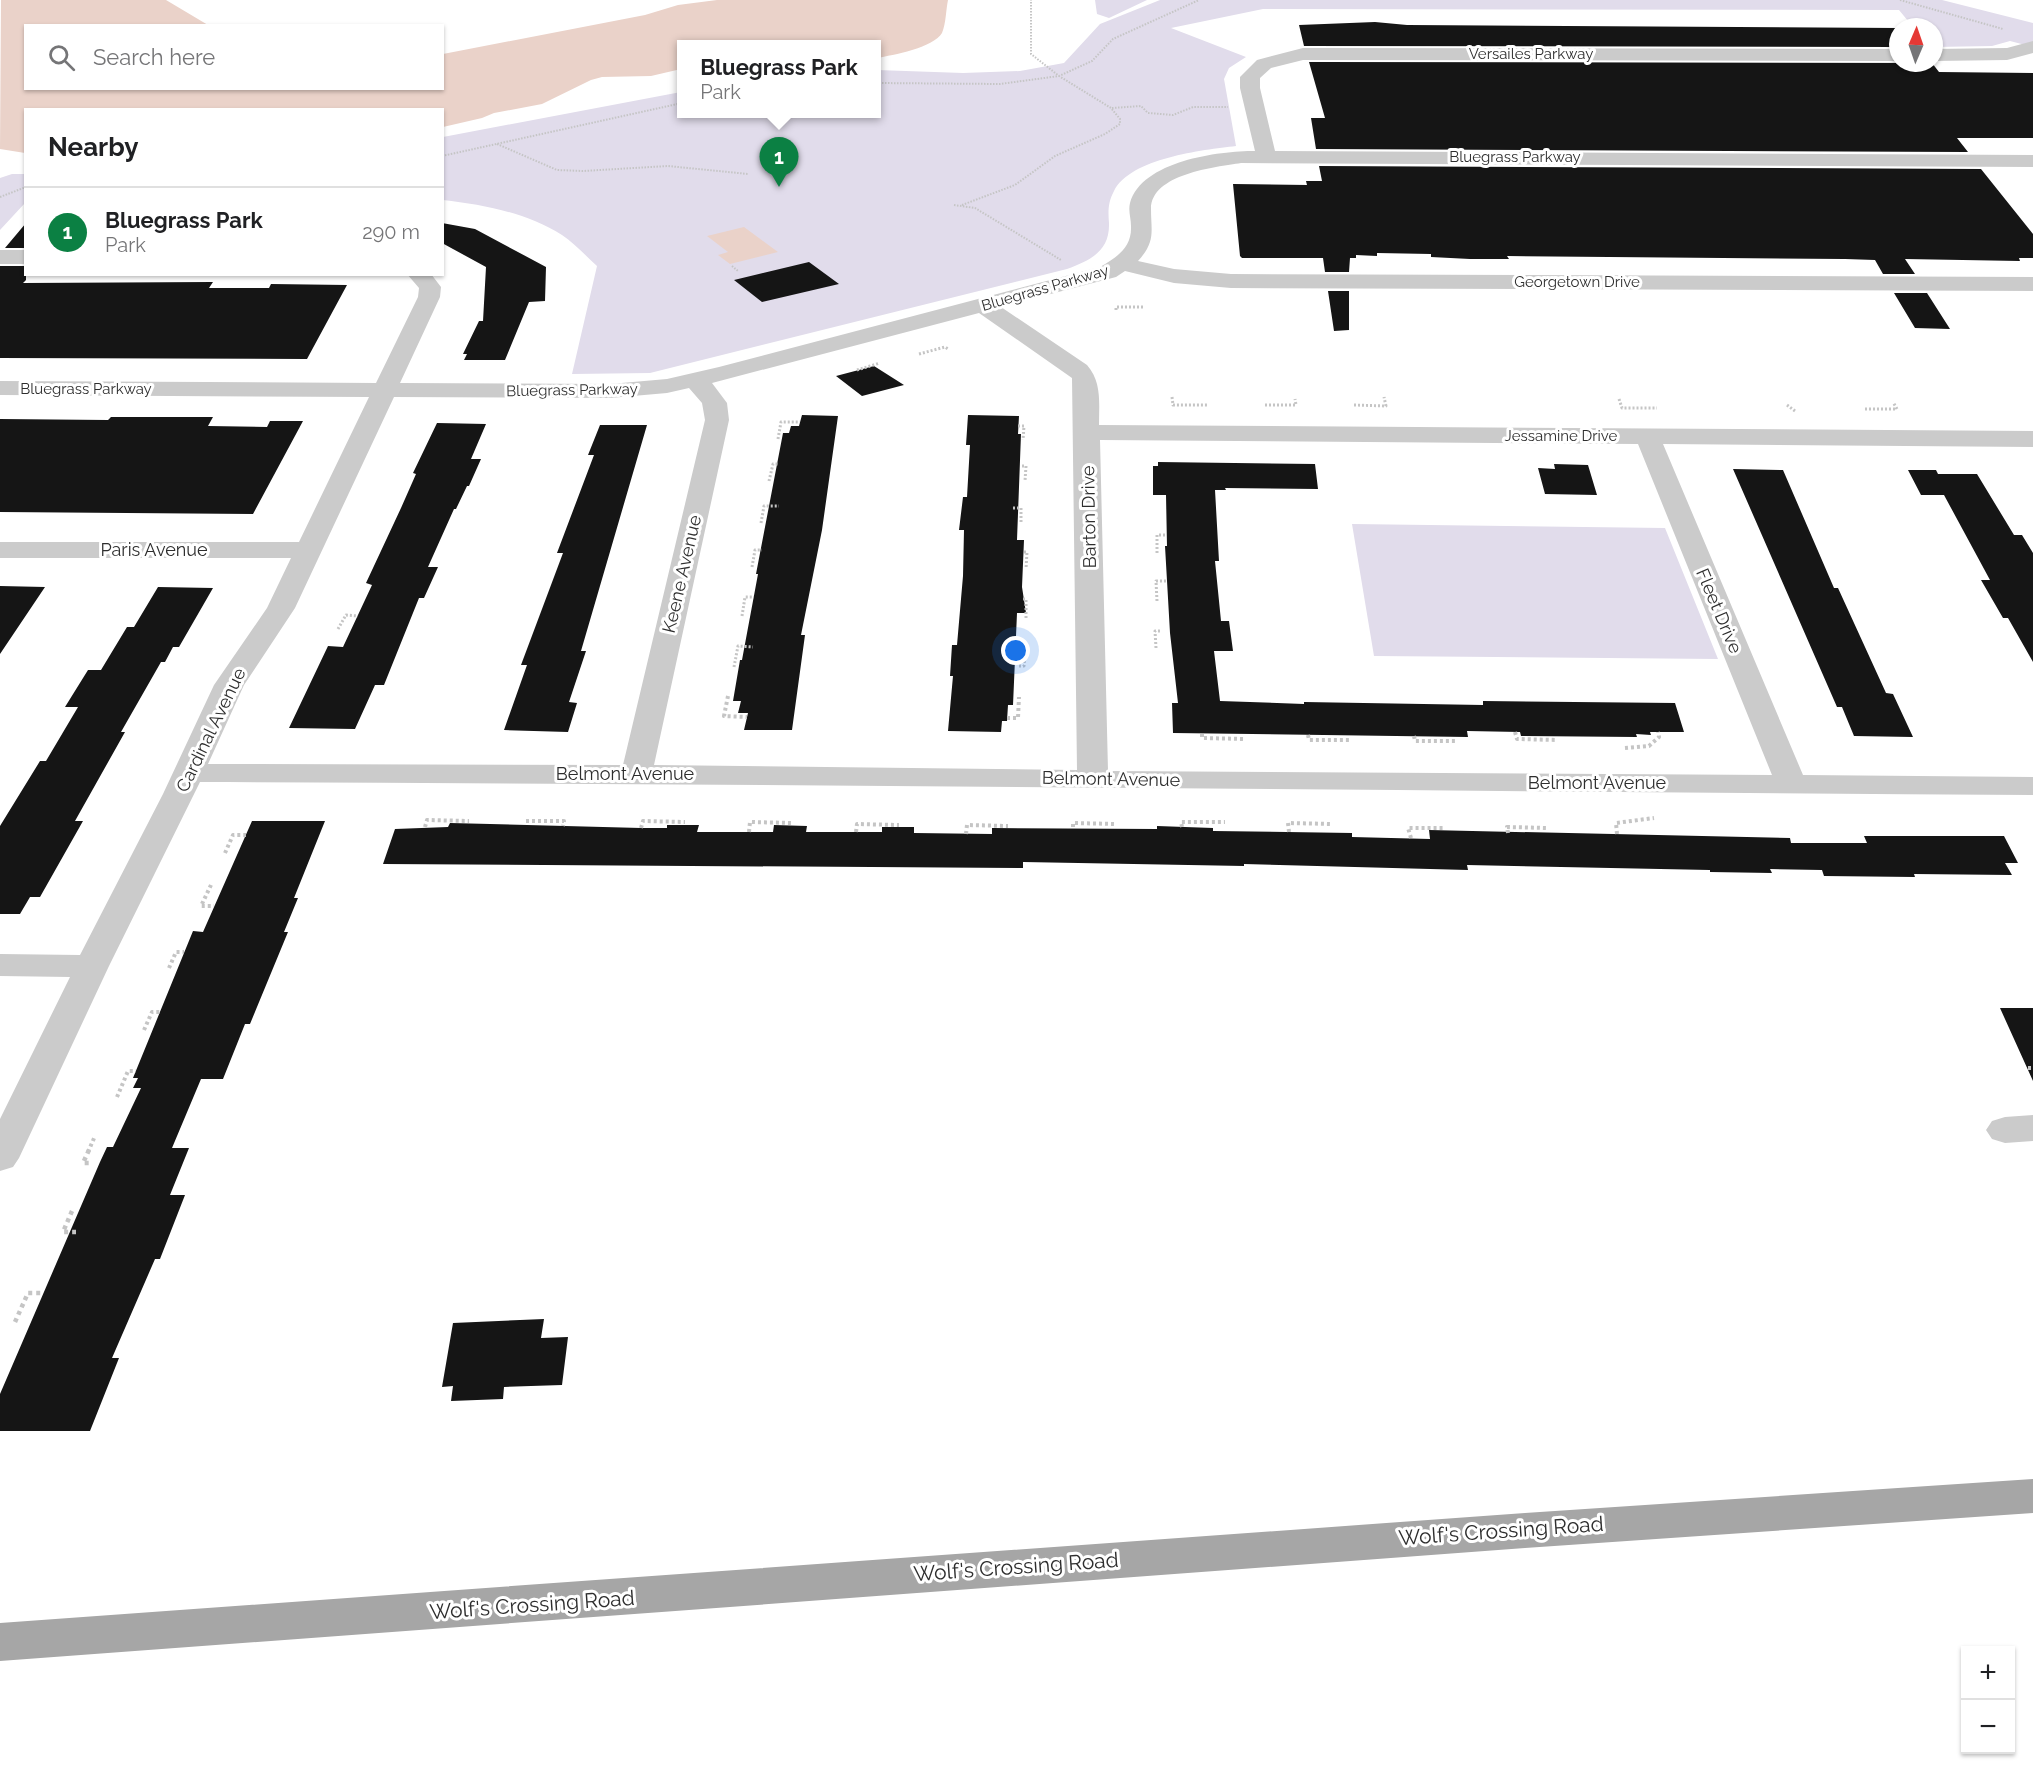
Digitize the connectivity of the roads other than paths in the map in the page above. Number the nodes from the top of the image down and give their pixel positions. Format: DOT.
graph roads {
  1 [pos="2033,47"];
  2 [pos="1889,55"];
  3 [pos="1943,55"];
  4 [pos="1266,155"];
  5 [pos="2033,161"];
  6 [pos="0,257"];
  7 [pos="24,257"];
  8 [pos="1122,264"];
  9 [pos="420,276"];
  10 [pos="2033,284"];
  11 [pos="984,306"];
  12 [pos="695,381"];
  13 [pos="0,388"];
  14 [pos="385,390"];
  15 [pos="1088,432"];
  16 [pos="1648,437"];
  17 [pos="2029,445"];
  18 [pos="0,550"];
  19 [pos="307,550"];
  20 [pos="189,772"];
  21 [pos="636,774"];
  22 [pos="1093,780"];
  23 [pos="1791,784"];
  24 [pos="2033,786"];
  25 [pos="0,965"];
  26 [pos="92,966"];
  27 [pos="0,1158"];
  28 [pos="2033,1496"];
  29 [pos="0,1642"];
  1 -- 3 [label="street"];
  2 -- 4 [label="street, Versailes Parkway"];
  4 -- 5 [label="street, Bluegrass Parkway"];
  4 -- 8 [label="street, Bluegrass Parkway"];
  6 -- 7 [label="street"];
  8 -- 10 [label="street, Georgetown Drive"];
  8 -- 11 [label="street, Bluegrass Parkway"];
  9 -- 14 [label="street, Cardinal Avenue"];
  11 -- 12 [label="street, Bluegrass Parkway"];
  11 -- 15 [label="street, Barton Drive"];
  12 -- 14 [label="street, Bluegrass Parkway"];
  12 -- 21 [label="street, Keene Avenue"];
  13 -- 14 [label="street, Bluegrass Parkway"];
  14 -- 19 [label="street, Cardinal Avenue"];
  15 -- 16 [label="street, Jessamine Drive"];
  15 -- 22 [label="street, Barton Drive"];
  16 -- 17 [label="street, Jessamine Drive"];
  16 -- 23 [label="street, Fleet Drive"];
  18 -- 19 [label="street, Paris Avenue"];
  19 -- 20 [label="street, Cardinal Avenue"];
  20 -- 21 [label="street, Belmont Avenue"];
  20 -- 26 [label="street, Cardinal Avenue"];
  21 -- 22 [label="street, Belmont Avenue"];
  22 -- 23 [label="street, Belmont Avenue"];
  23 -- 24 [label="street, Belmont Avenue"];
  25 -- 26 [label="street"];
  26 -- 27 [label="street, Cardinal Avenue"];
  28 -- 29 [label="main road, Wolf's Crossing Road"];
}
